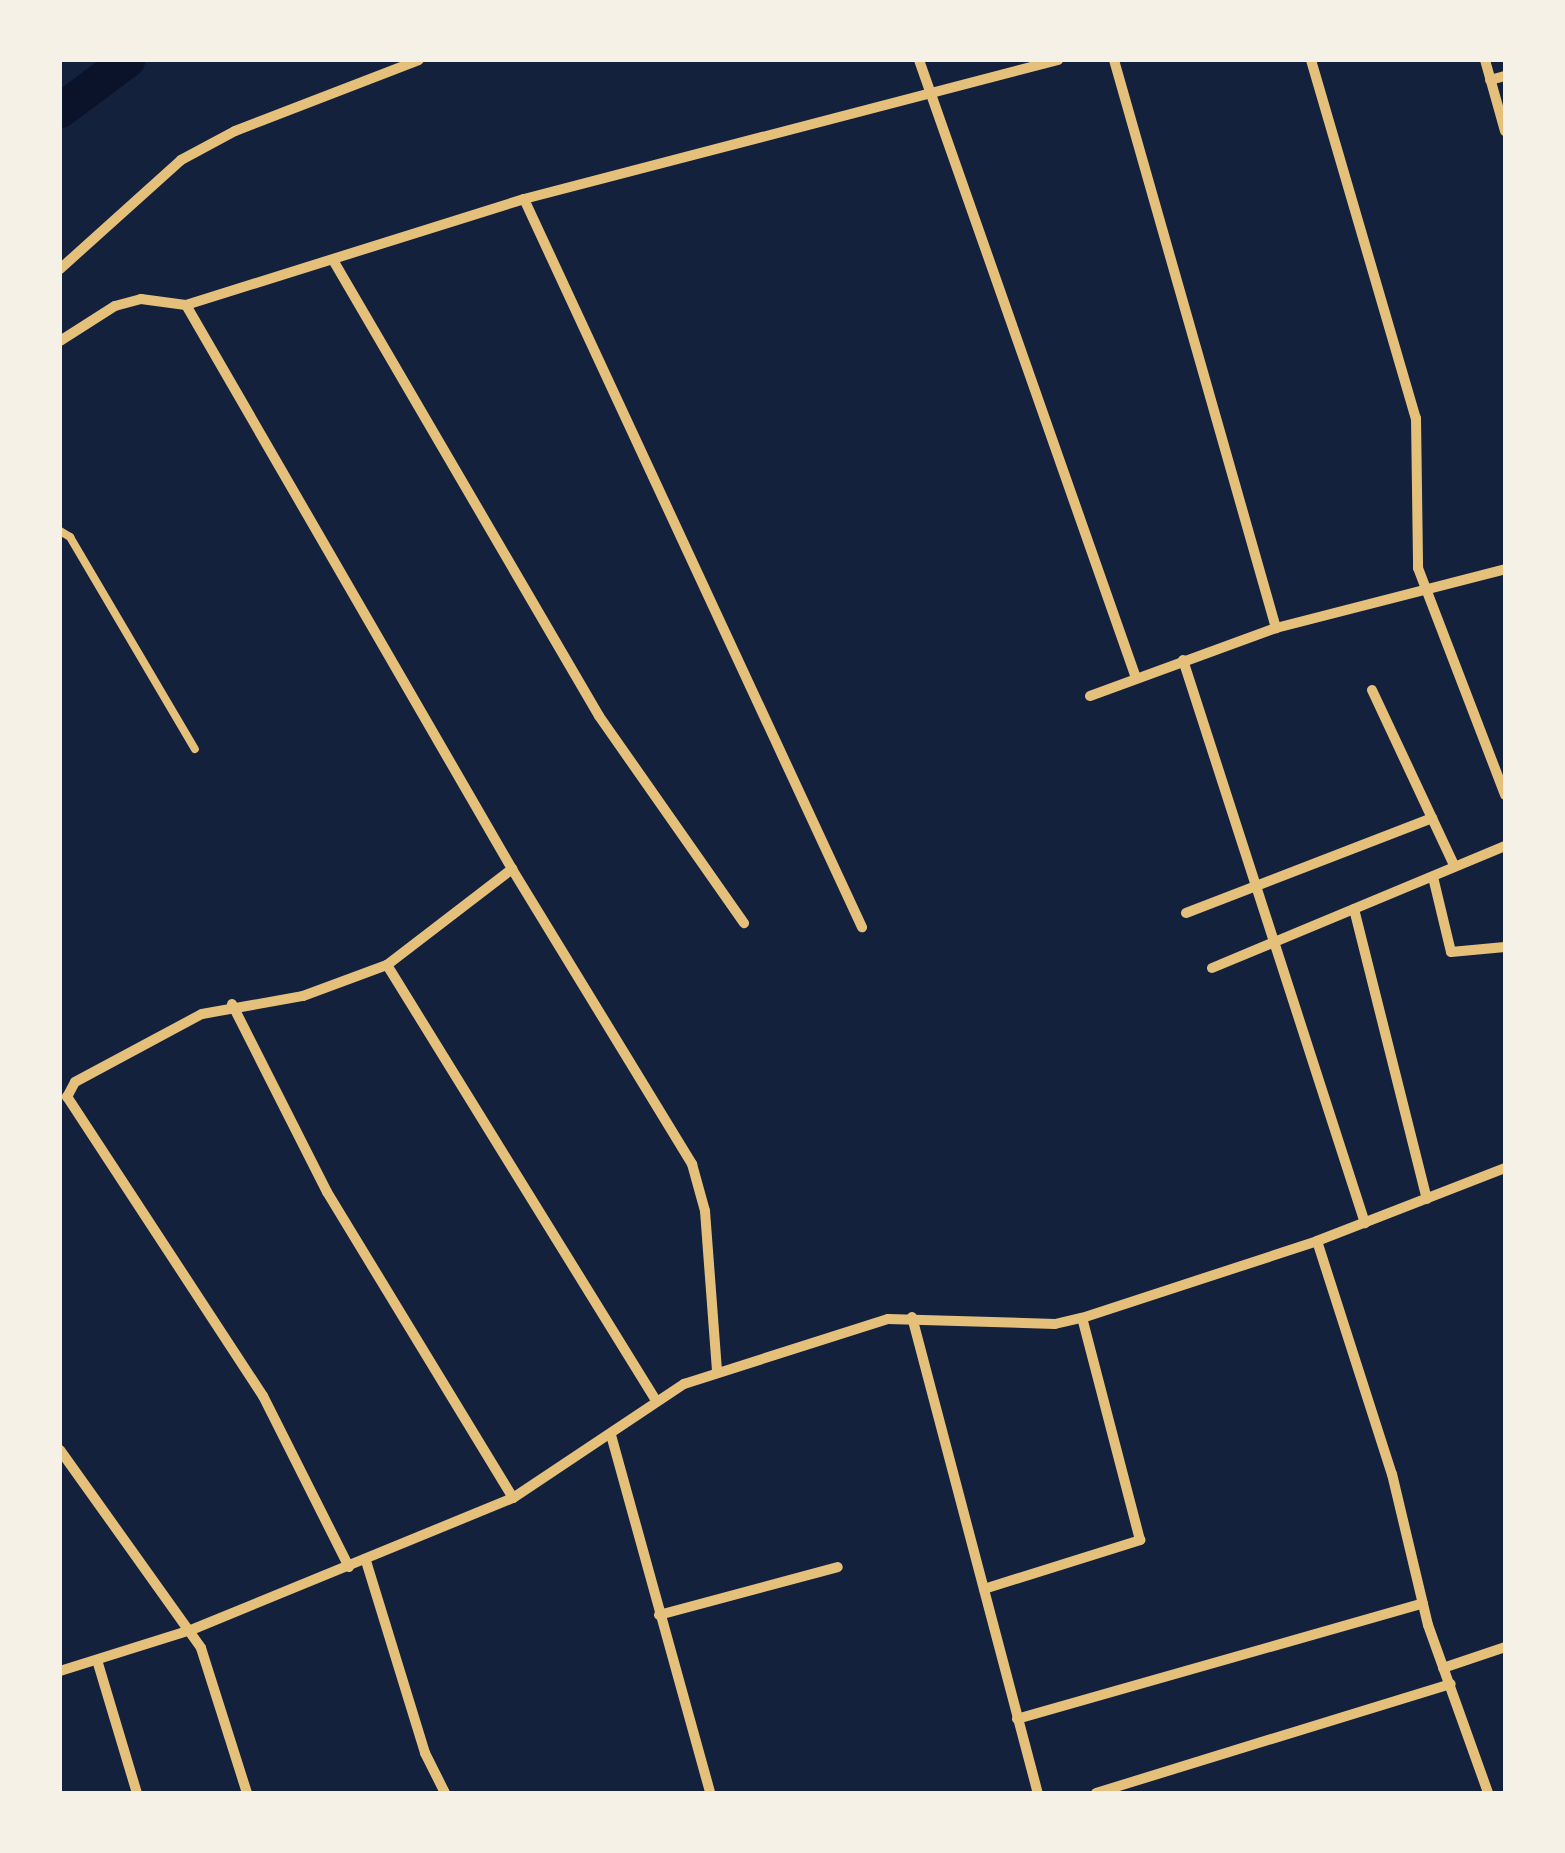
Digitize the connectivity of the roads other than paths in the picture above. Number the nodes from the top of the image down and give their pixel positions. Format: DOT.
graph roads {
  1 [pos="418,60"];
  2 [pos="918,60"];
  3 [pos="1058,60"];
  4 [pos="1114,60"];
  5 [pos="1311,60"];
  6 [pos="1485,60"];
  7 [pos="1505,76"];
  8 [pos="1490,80"];
  9 [pos="932,92"];
  10 [pos="1505,132"];
  11 [pos="524,199"];
  12 [pos="332,260"];
  13 [pos="60,268"];
  14 [pos="186,305"];
  15 [pos="60,341"];
  16 [pos="60,531"];
  17 [pos="1505,569"];
  18 [pos="1425,587"];
  19 [pos="1276,628"];
  20 [pos="1183,660"];
  21 [pos="1136,678"];
  22 [pos="1372,690"];
  23 [pos="1090,696"];
  24 [pos="195,749"];
  25 [pos="1505,795"];
  26 [pos="1432,818"];
  27 [pos="1505,846"];
  28 [pos="1455,868"];
  29 [pos="512,869"];
  30 [pos="1433,877"];
  31 [pos="1256,886"];
  32 [pos="1354,909"];
  33 [pos="1186,913"];
  34 [pos="744,923"];
  35 [pos="862,927"];
  36 [pos="1274,943"];
  37 [pos="1505,947"];
  38 [pos="387,965"];
  39 [pos="1212,968"];
  40 [pos="232,1004"];
  41 [pos="1505,1168"];
  42 [pos="1427,1199"];
  43 [pos="1365,1223"];
  44 [pos="1317,1241"];
  45 [pos="912,1317"];
  46 [pos="1082,1318"];
  47 [pos="717,1372"];
  48 [pos="654,1399"];
  49 [pos="611,1436"];
  50 [pos="60,1450"];
  51 [pos="513,1498"];
  52 [pos="366,1560"];
  53 [pos="349,1567"];
  54 [pos="838,1567"];
  55 [pos="984,1589"];
  56 [pos="1423,1603"];
  57 [pos="659,1615"];
  58 [pos="191,1630"];
  59 [pos="1505,1647"];
  60 [pos="97,1660"];
  61 [pos="1443,1668"];
  62 [pos="60,1671"];
  63 [pos="1451,1684"];
  64 [pos="1018,1720"];
  65 [pos="137,1793"];
  66 [pos="247,1793"];
  67 [pos="445,1793"];
  68 [pos="710,1793"];
  69 [pos="1038,1793"];
  70 [pos="1096,1793"];
  71 [pos="1488,1793"];
  1 -- 13 [label="street"];
  2 -- 9 [label="street"];
  3 -- 9 [label="street"];
  4 -- 19 [label="street"];
  5 -- 18 [label="street"];
  6 -- 8 [label="street"];
  7 -- 8 [label="street"];
  8 -- 10 [label="street"];
  9 -- 11 [label="street"];
  9 -- 21 [label="street"];
  11 -- 12 [label="street"];
  11 -- 35 [label="street"];
  12 -- 14 [label="street"];
  12 -- 34 [label="street"];
  14 -- 15 [label="street"];
  14 -- 29 [label="street"];
  16 -- 24 [label="lane"];
  17 -- 18 [label="street"];
  18 -- 19 [label="street"];
  18 -- 25 [label="street"];
  19 -- 20 [label="street"];
  20 -- 21 [label="street"];
  20 -- 31 [label="street"];
  21 -- 23 [label="street"];
  22 -- 26 [label="street"];
  26 -- 28 [label="street"];
  26 -- 31 [label="street"];
  27 -- 28 [label="street"];
  28 -- 30 [label="street"];
  29 -- 38 [label="street"];
  29 -- 47 [label="street"];
  30 -- 32 [label="street"];
  30 -- 37 [label="street"];
  31 -- 33 [label="street"];
  31 -- 36 [label="street"];
  32 -- 36 [label="street"];
  32 -- 42 [label="street"];
  36 -- 39 [label="street"];
  36 -- 43 [label="street"];
  38 -- 40 [label="street"];
  38 -- 48 [label="street"];
  40 -- 51 [label="street"];
  40 -- 53 [label="street"];
  41 -- 42 [label="street"];
  42 -- 43 [label="street"];
  43 -- 44 [label="street"];
  44 -- 46 [label="street"];
  44 -- 56 [label="street"];
  45 -- 46 [label="street"];
  45 -- 47 [label="street"];
  45 -- 55 [label="street"];
  46 -- 55 [label="street"];
  47 -- 48 [label="street"];
  48 -- 49 [label="street"];
  49 -- 51 [label="street"];
  49 -- 57 [label="street"];
  50 -- 58 [label="street"];
  51 -- 52 [label="street"];
  52 -- 53 [label="street"];
  52 -- 67 [label="street"];
  53 -- 58 [label="street"];
  54 -- 57 [label="street"];
  55 -- 64 [label="street"];
  56 -- 61 [label="street"];
  56 -- 64 [label="street"];
  57 -- 68 [label="street"];
  58 -- 60 [label="street"];
  58 -- 66 [label="street"];
  59 -- 61 [label="street"];
  60 -- 62 [label="street"];
  60 -- 65 [label="street"];
  61 -- 63 [label="street"];
  63 -- 70 [label="street"];
  63 -- 71 [label="street"];
  64 -- 69 [label="street"];
}
